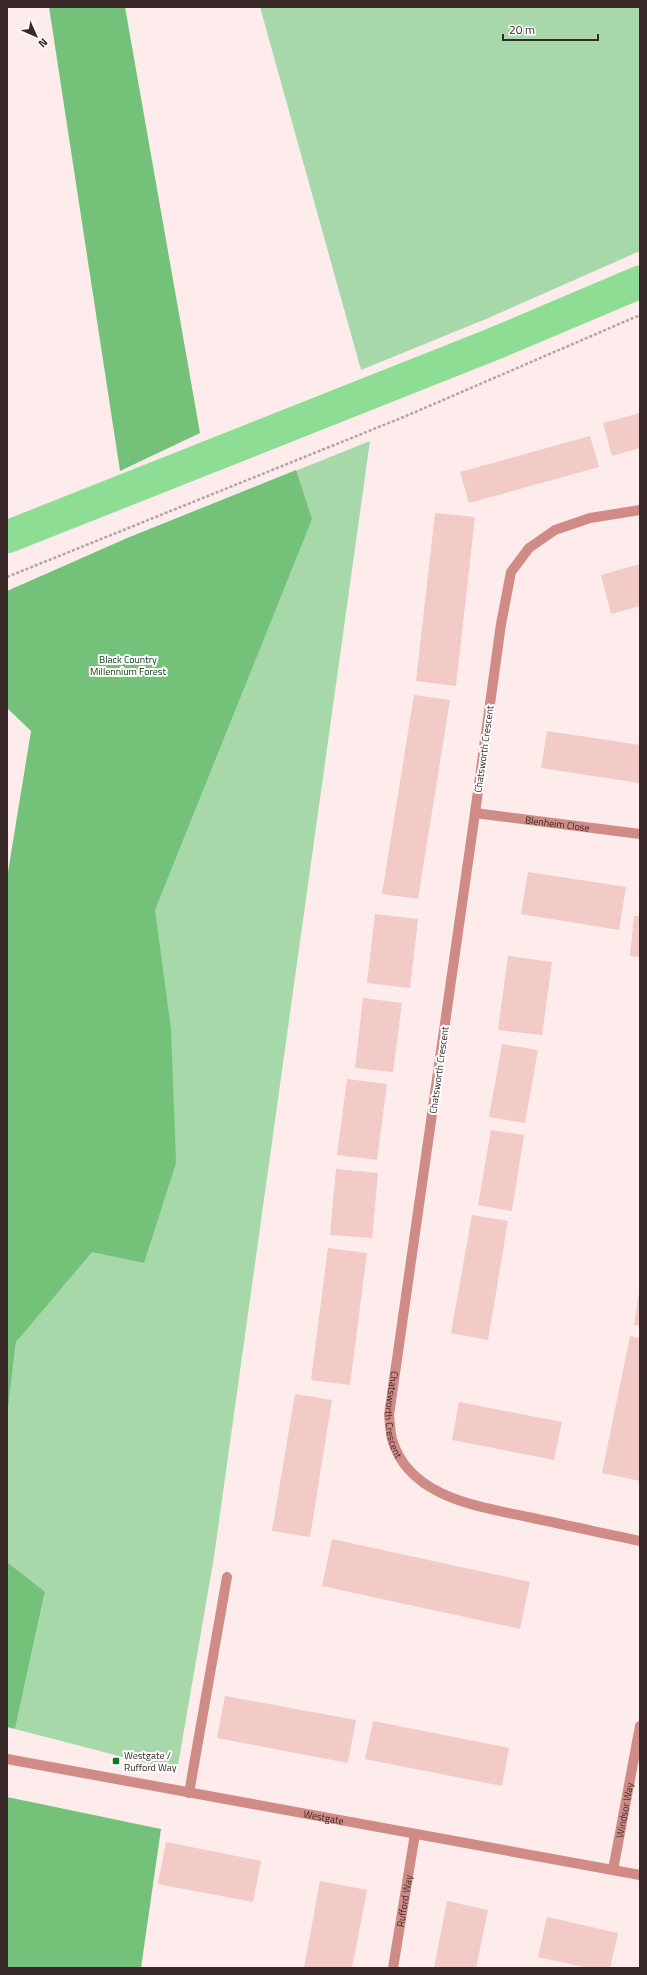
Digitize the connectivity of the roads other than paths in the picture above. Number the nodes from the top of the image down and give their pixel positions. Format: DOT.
graph roads {
  1 [pos="640,510"];
  2 [pos="475,812"];
  3 [pos="640,834"];
  4 [pos="640,1541"];
  5 [pos="227,1577"];
  6 [pos="640,1726"];
  7 [pos="7,1759"];
  8 [pos="189,1793"];
  9 [pos="415,1834"];
  10 [pos="613,1870"];
  11 [pos="640,1875"];
  12 [pos="392,1968"];
  1 -- 2 [label="street, Chatsworth Crescent"];
  2 -- 3 [label="street, Blenheim Close"];
  2 -- 4 [label="street, Chatsworth Crescent"];
  5 -- 8 [label="street"];
  6 -- 10 [label="street, Windsor Way"];
  7 -- 8 [label="street, Westgate"];
  8 -- 9 [label="street, Westgate"];
  9 -- 10 [label="street, Westgate"];
  9 -- 12 [label="street, Rufford Way"];
  10 -- 11 [label="street, Westgate"];
}
